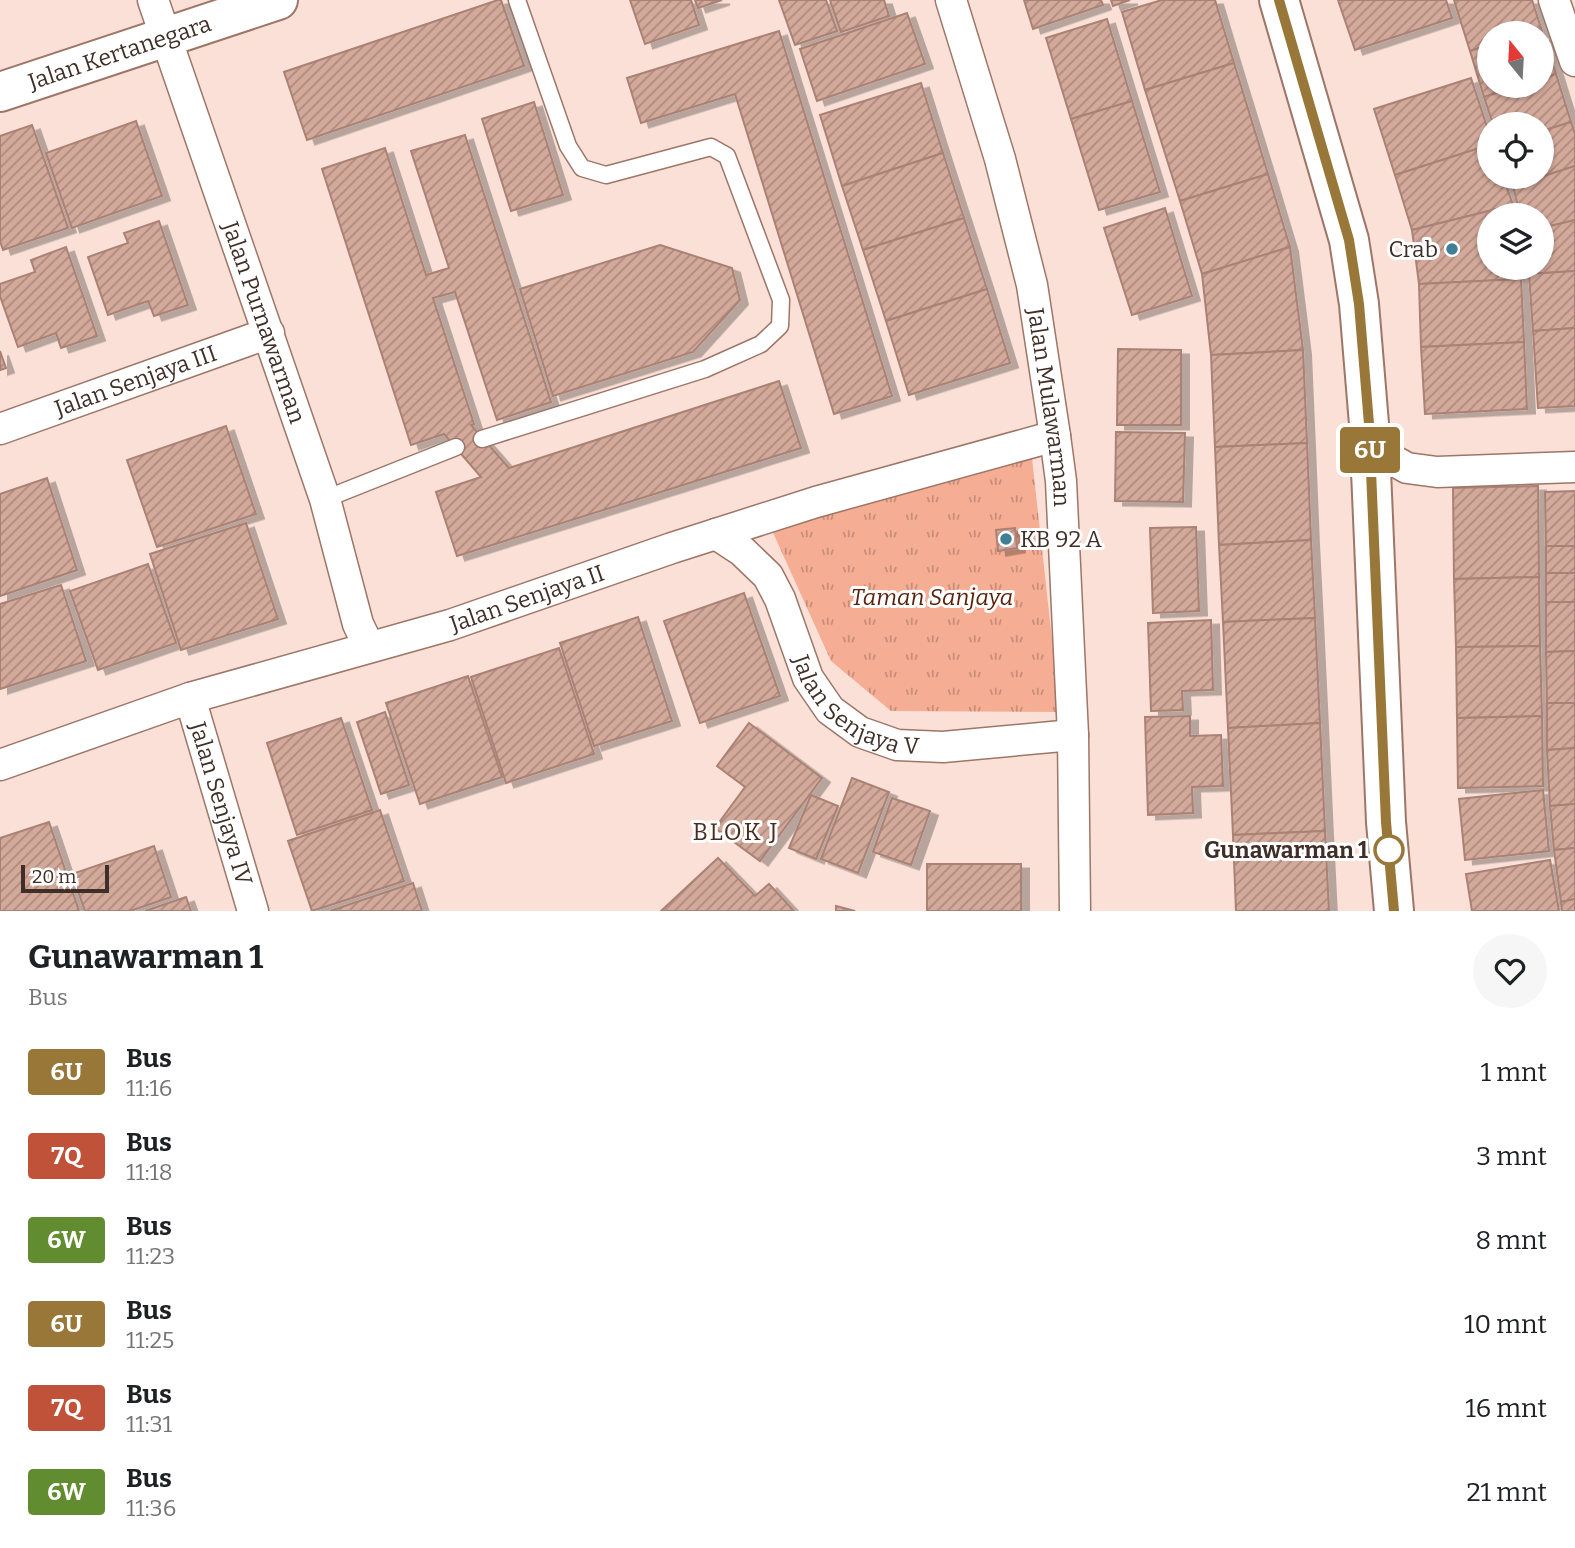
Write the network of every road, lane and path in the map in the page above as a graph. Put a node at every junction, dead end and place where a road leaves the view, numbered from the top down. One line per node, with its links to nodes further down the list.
1 (153, 0): 7 (street, Jalan Purnawarman)
2 (278, 0): 7 (main road, Jalan Kertanegara)
3 (517, 0): 14 (lane)
4 (951, 0): 13 (street, Jalan Mulawarman)
5 (1279, 0): 11 (main road)
6 (1554, 0): 8 (street)
7 (166, 37): 9 (main road, Jalan Kertanegara); 10 (street, Jalan Purnawarman)
8 (1575, 61)
9 (0, 92)
10 (269, 333): 12 (street, Jalan Senjaya III); 17 (street, Jalan Purnawarman)
11 (1369, 424): 16 (street); 25 (main road)
12 (0, 429)
13 (1055, 436): 18 (street, Jalan Senjaya II); 21 (street, Jalan Mulawarman)
14 (482, 439)
15 (456, 447): 17 (lane)
16 (1575, 467)
17 (325, 499): 19 (street, Jalan Purnawarman)
18 (716, 534): 19 (street, Jalan Senjaya II); 21 (street, Jalan Senjaya V)
19 (369, 647): 20 (street, Jalan Senjaya II)
20 (190, 698): 22 (street, Jalan Senjaya II); 23 (street, Jalan Senjaya IV)
21 (1073, 735): 24 (street, Jalan Mulawarman)
22 (0, 765)
23 (253, 911)
24 (1075, 911)
25 (1394, 911)

